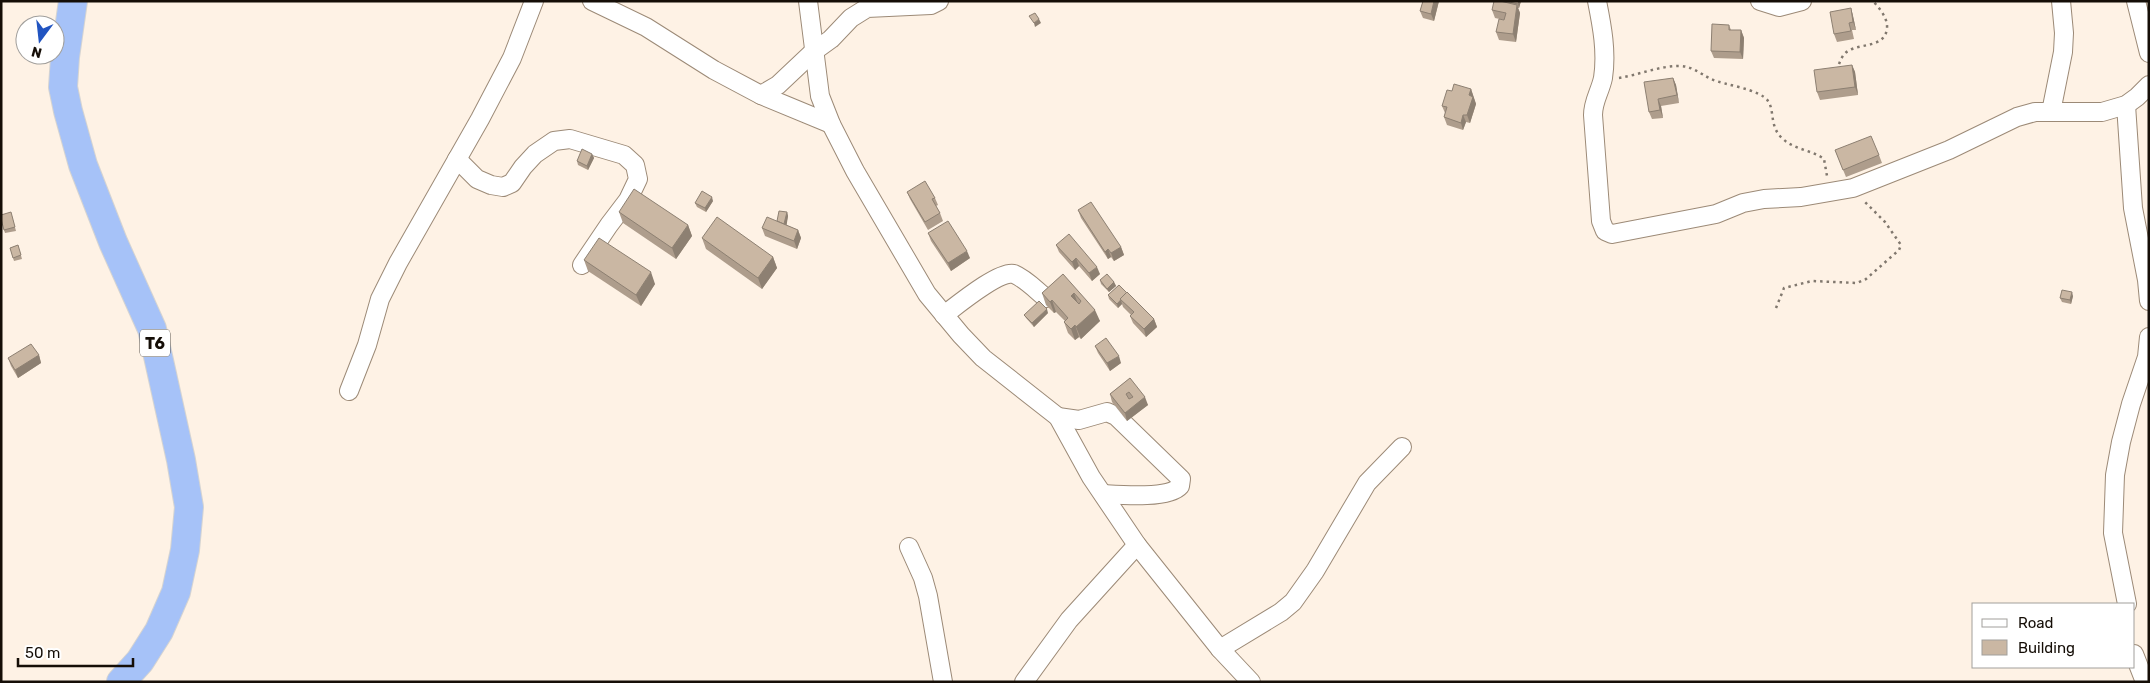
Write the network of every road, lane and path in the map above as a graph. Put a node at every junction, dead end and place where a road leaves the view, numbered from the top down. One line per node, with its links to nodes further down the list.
1 (73, 1): 41 (highway, T6)
2 (534, 1): 23 (street)
3 (592, 1): 19 (street)
4 (808, 1): 13 (street)
5 (823, 1): 13 (street)
6 (939, 1): 14 (street)
7 (1597, 1): 17 (street)
8 (1760, 1): 9 (street)
9 (1802, 1)
10 (1873, 1): 16 (path)
11 (2061, 1): 21 (street)
12 (2136, 1): 15 (street)
13 (811, 20): 14 (street)
14 (813, 52): 19 (street); 22 (street)
15 (2149, 53)
16 (1838, 64)
17 (1602, 81): 25 (path); 25 (street)
18 (2149, 86): 20 (street)
19 (762, 95): 22 (street)
20 (2126, 104): 21 (street); 28 (street)
21 (2051, 112): 24 (street)
22 (831, 124): 30 (street)
23 (457, 159): 26 (street); 32 (street)
24 (1853, 188): 25 (street); 29 (path)
25 (1831, 192)
26 (582, 265)
27 (1046, 298): 30 (street)
28 (2149, 300)
29 (1776, 308)
30 (944, 315): 33 (street)
31 (2149, 337): 38 (street)
32 (349, 391)
33 (1058, 417): 35 (street); 35 (street)
34 (1402, 448): 39 (street)
35 (1103, 494): 36 (street)
36 (1137, 544): 39 (street); 43 (street)
37 (909, 547): 42 (street)
38 (2128, 603)
39 (1220, 649): 44 (street)
40 (2135, 657): 45 (street)
41 (121, 682)
42 (943, 682)
43 (1024, 682)
44 (1251, 682)
45 (2145, 682)

